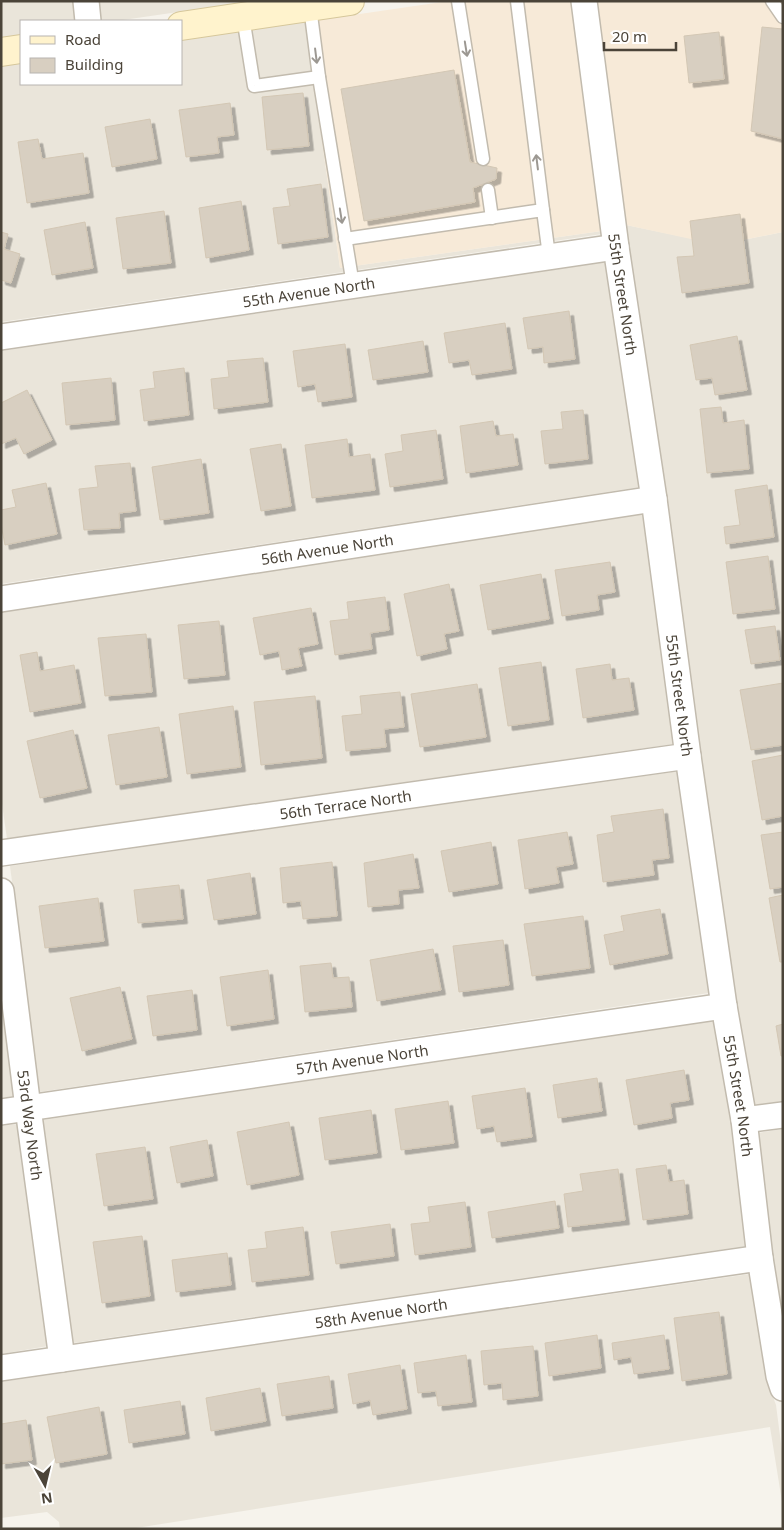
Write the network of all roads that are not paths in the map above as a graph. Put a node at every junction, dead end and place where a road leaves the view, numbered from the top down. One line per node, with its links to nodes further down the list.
1 (86, 1): 10 (street)
2 (350, 1): 7 (main road)
3 (458, 1): 15 (lane, one-way to 15)
4 (516, 1): 17 (lane, one-way to 4)
5 (584, 1): 20 (street, 55th Street North)
6 (772, 1): 9 (lane)
7 (310, 7): 8 (main road); 14 (lane, one-way to 14)
8 (243, 17): 11 (main road); 14 (lane)
9 (783, 18)
10 (88, 20)
11 (182, 26)
12 (20, 49): 13 (main road)
13 (1, 52)
14 (319, 77): 19 (lane, one-way to 19)
15 (484, 159)
16 (488, 190): 18 (lane)
17 (543, 210): 18 (lane); 21 (lane)
18 (492, 218): 19 (lane)
19 (345, 239): 22 (lane)
20 (616, 246): 21 (street, 55th Avenue North); 24 (street, 55th Street North)
21 (549, 256): 22 (street, 55th Avenue North)
22 (353, 285): 23 (street, 55th Avenue North)
23 (1, 337)
24 (654, 499): 25 (street, 56th Avenue North); 26 (street, 55th Street North)
25 (1, 599)
26 (688, 756): 27 (street, 56th Terrace North); 29 (street, 55th Street North)
27 (1, 854)
28 (1, 891): 30 (street, 53rd Way North)
29 (724, 1006): 30 (street, 57th Avenue North); 33 (street, 55th Street North)
30 (28, 1108): 31 (street, 57th Avenue North); 35 (street, 53rd Way North)
31 (1, 1112)
32 (783, 1115): 33 (street)
33 (744, 1120): 34 (street, 55th Street North)
34 (760, 1258): 35 (street, 58th Avenue North); 37 (street, 55th Street North)
35 (62, 1358): 36 (street, 58th Avenue North)
36 (1, 1368)
37 (783, 1388)

